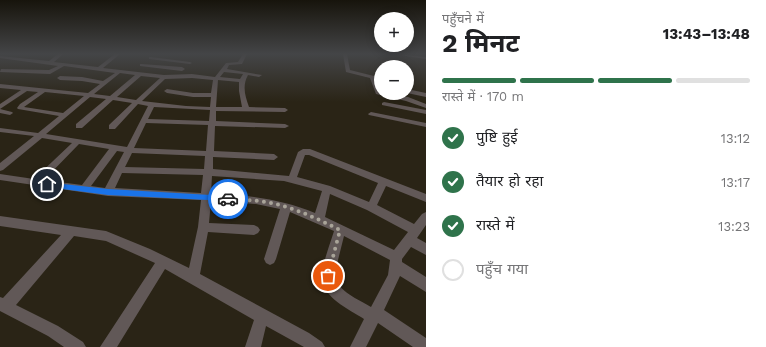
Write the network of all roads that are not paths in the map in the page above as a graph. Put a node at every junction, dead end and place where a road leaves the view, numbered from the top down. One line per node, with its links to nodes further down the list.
1 (54, 70): 7 (street)
2 (112, 70): 8 (street)
3 (157, 70): 11 (street)
4 (223, 70): 15 (street)
5 (224, 70): 9 (street)
6 (348, 70): 16 (street)
7 (0, 71)
8 (120, 71): 10 (street); 18 (street)
9 (246, 73): 12 (street); 17 (street)
10 (140, 74): 11 (street); 27 (street)
11 (152, 75): 13 (street)
12 (259, 75)
13 (164, 77): 15 (street); 29 (street)
14 (60, 78): 18 (street)
15 (216, 79): 17 (street); 26 (street)
16 (374, 79)
17 (241, 81): 35 (street)
18 (105, 85): 24 (street)
19 (2, 87): 20 (street)
20 (27, 88): 21 (street); 33 (street)
21 (44, 90): 24 (street); 41 (street)
22 (167, 91): 26 (street)
23 (414, 92): 25 (street)
24 (89, 95): 27 (street); 41 (street)
25 (426, 95)
26 (214, 96): 34 (street)
27 (112, 98): 29 (street); 45 (street)
28 (411, 100): 32 (street)
29 (137, 102): 31 (street); 47 (street)
30 (384, 104): 38 (street)
31 (152, 105): 34 (street); 42 (street)
32 (426, 106)
33 (0, 107)
34 (213, 108): 35 (street); 43 (street)
35 (246, 109): 36 (street)
36 (285, 110)
37 (0, 111): 39 (street)
38 (426, 112)
39 (10, 113)
40 (371, 114): 44 (street)
41 (64, 115): 49 (street)
42 (144, 121): 43 (street); 52 (street)
43 (211, 123): 46 (street); 53 (street)
44 (426, 125)
45 (79, 126)
46 (285, 126)
47 (112, 127)
48 (2, 132): 49 (street)
49 (40, 134): 50 (street); 55 (street)
50 (78, 141): 51 (street); 61 (street)
51 (115, 147): 52 (street); 62 (street)
52 (129, 150): 53 (street); 56 (street)
53 (208, 153): 54 (street); 57 (street)
54 (274, 157)
55 (0, 168)
56 (120, 170): 57 (street); 64 (street)
57 (208, 172): 59 (street); 65 (street)
58 (0, 177): 61 (street)
59 (292, 179): 60 (street); 63 (street)
60 (384, 181): 66 (street); 68 (street)
61 (36, 183): 62 (street)
62 (84, 189): 64 (street)
63 (327, 189): 68 (street); 70 (street)
64 (108, 192): 65 (street)
65 (206, 197): 67 (street); 72 (street)
66 (426, 198)
67 (286, 207): 70 (street); 79 (street)
68 (371, 207): 75 (street)
69 (426, 216): 75 (street)
70 (319, 219): 74 (street)
71 (2, 224): 76 (street)
72 (203, 227): 73 (street); 82 (street)
73 (254, 230)
74 (340, 230): 81 (street); 85 (street)
75 (416, 230): 77 (street)
76 (71, 232): 80 (street); 84 (street)
77 (408, 240): 78 (street); 81 (street)
78 (426, 249)
79 (270, 259)
80 (163, 261): 82 (street); 88 (street)
81 (395, 261): 83 (street); 85 (street)
82 (193, 277): 86 (street)
83 (426, 285)
84 (3, 305): 87 (street)
85 (374, 314): 91 (street); 92 (street)
86 (262, 316): 89 (street); 90 (street)
87 (78, 347)
88 (108, 347)
89 (253, 347)
90 (317, 347)
91 (358, 347)
92 (426, 347)

